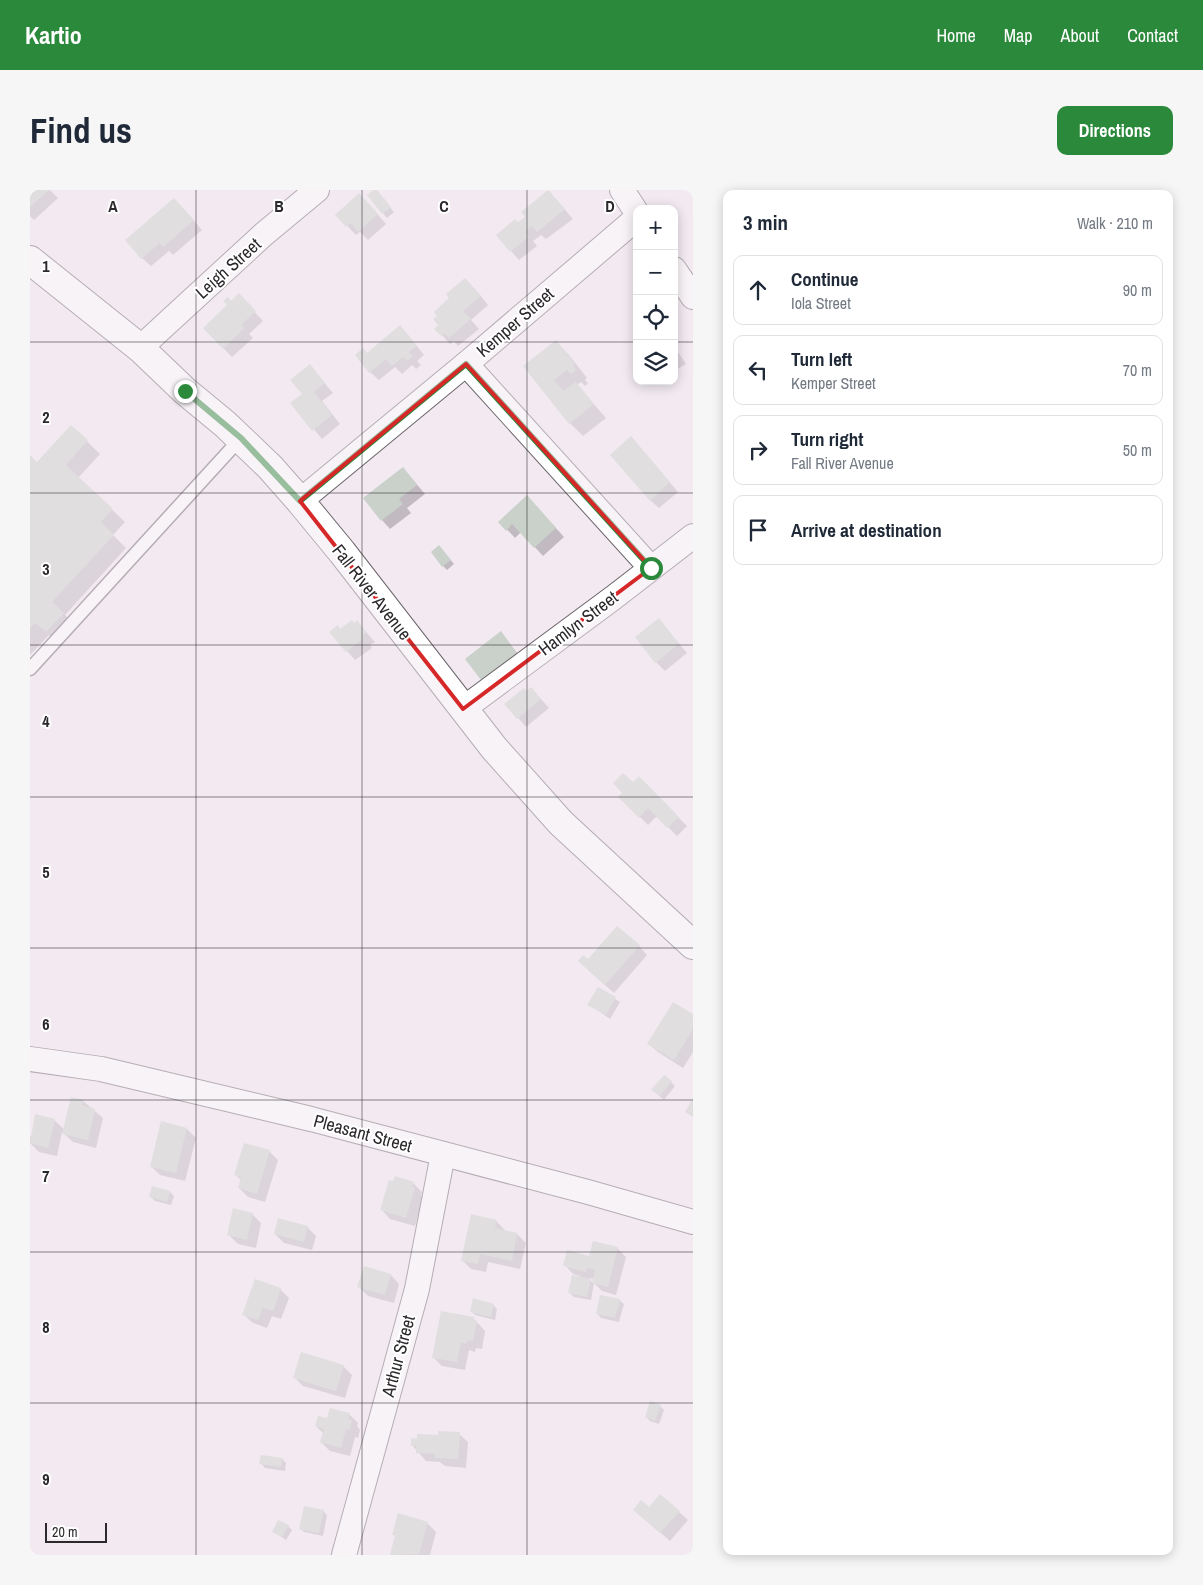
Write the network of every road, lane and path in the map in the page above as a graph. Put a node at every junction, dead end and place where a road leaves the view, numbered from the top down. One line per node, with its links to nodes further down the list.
1 (317, 190): 8 (street, Leigh Street)
2 (622, 190): 3 (street)
3 (633, 207)
4 (633, 221): 9 (street, Kemper Street)
5 (30, 260): 8 (main road, Fall River Avenue)
6 (678, 275): 7 (street)
7 (693, 297)
8 (140, 348): 10 (main road, Fall River Avenue)
9 (466, 364): 11 (street, Kemper Street); 13 (street)
10 (241, 438): 11 (main road, Fall River Avenue); 14 (lane)
11 (300, 501): 15 (main road, Fall River Avenue)
12 (693, 536): 13 (street, Hamlyn Street)
13 (651, 568): 15 (street, Hamlyn Street)
14 (30, 669)
15 (463, 709): 16 (main road, Fall River Avenue)
16 (693, 945)
17 (30, 1059): 18 (street, Pleasant Street)
18 (443, 1154): 19 (street, Pleasant Street); 20 (street, Arthur Street)
19 (693, 1222)
20 (344, 1555)

